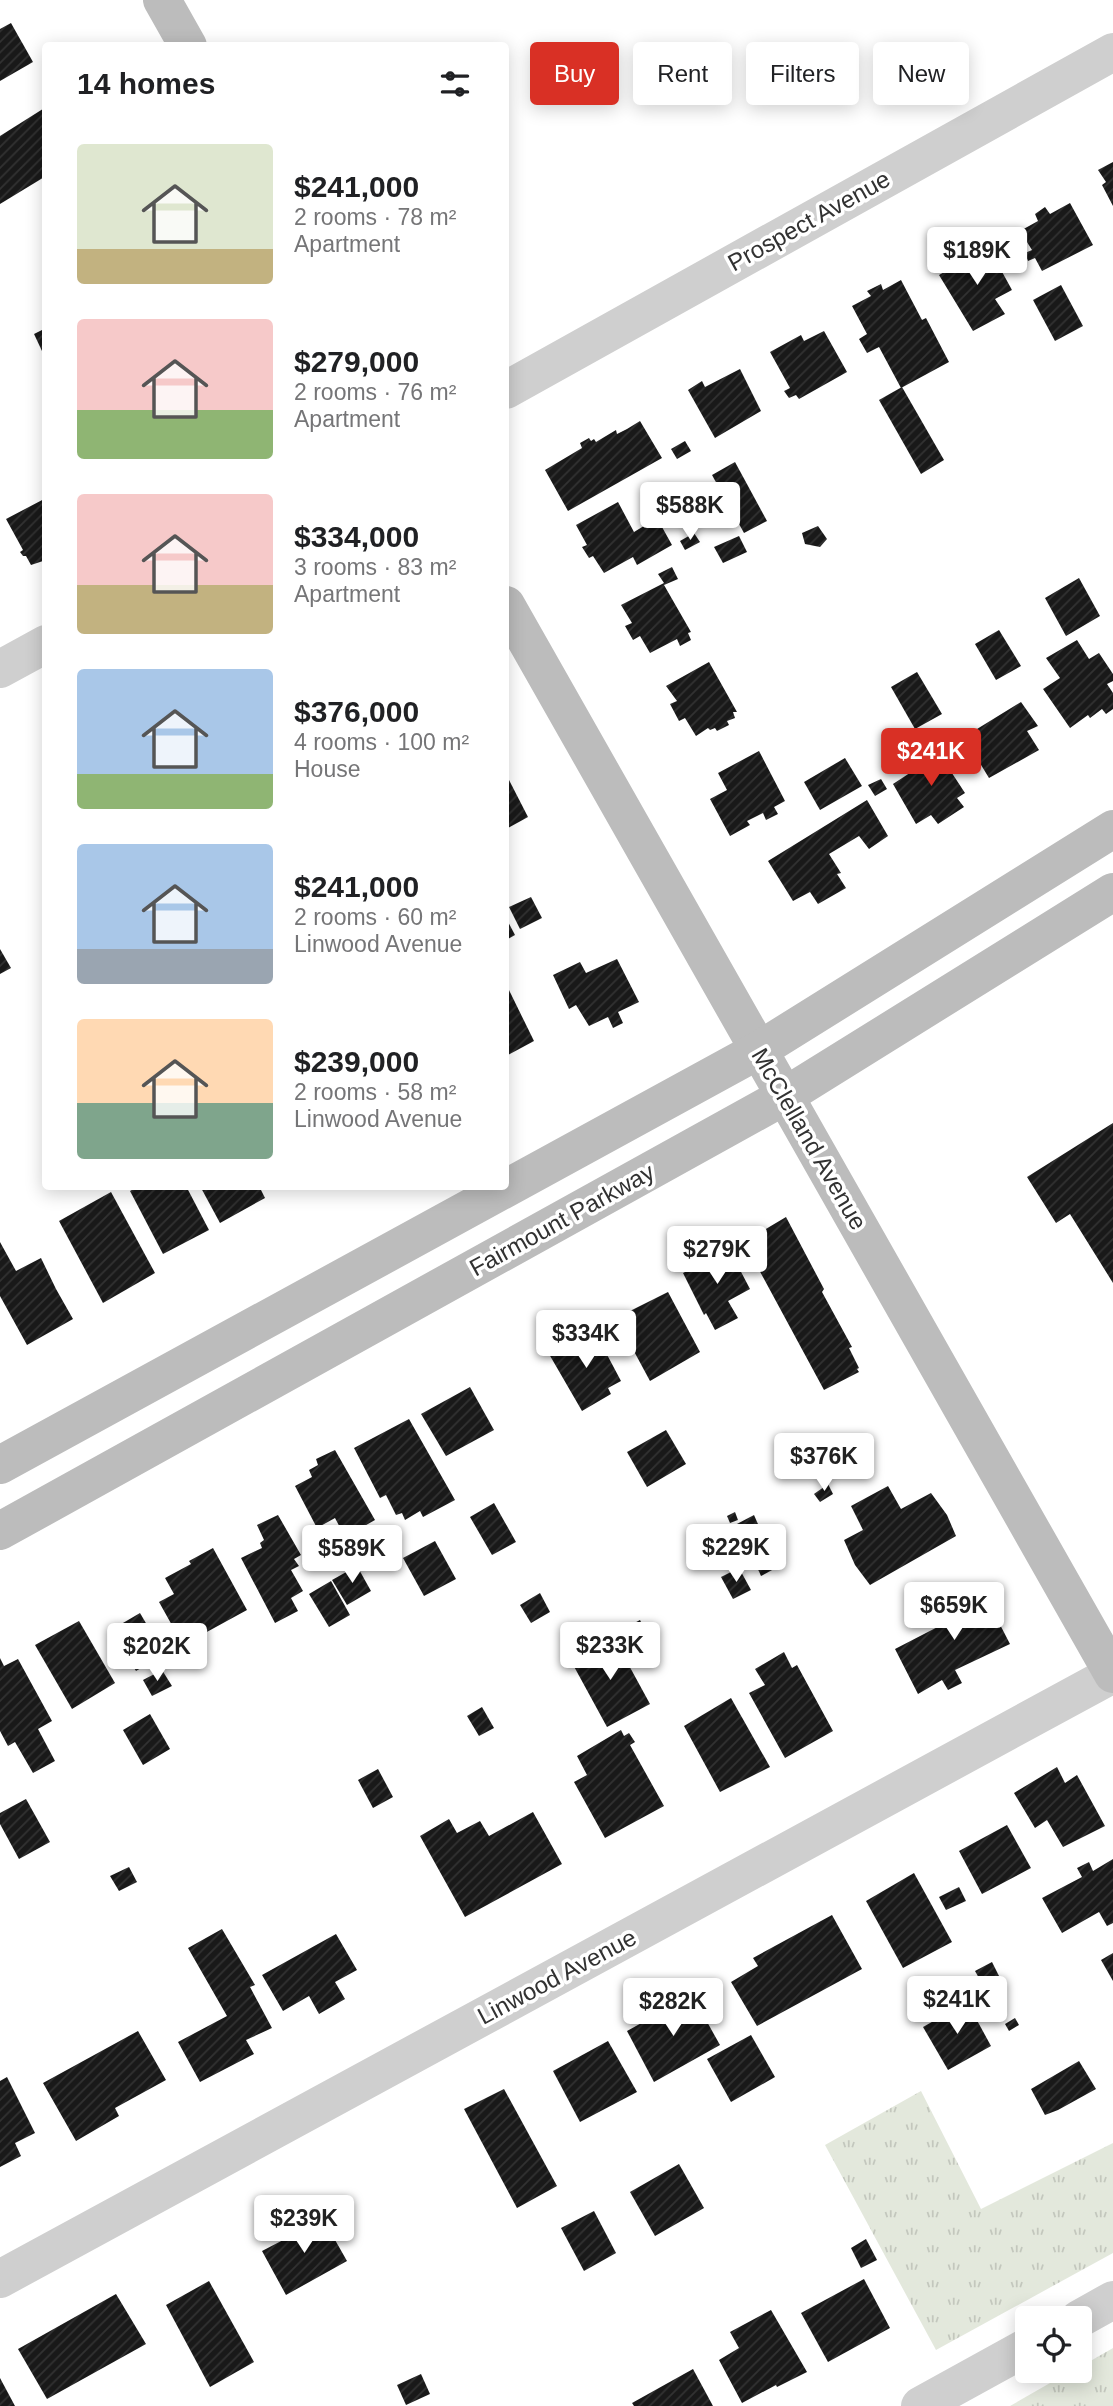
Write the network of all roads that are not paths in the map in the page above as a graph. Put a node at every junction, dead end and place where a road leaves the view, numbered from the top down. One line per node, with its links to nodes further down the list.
1 (162, 0): 2 (street)
2 (186, 42)
3 (1113, 52): 4 (street, Prospect Avenue)
4 (509, 388)
5 (509, 610): 10 (street, McClelland Avenue)
6 (42, 646): 7 (street)
7 (0, 669)
8 (1113, 829): 10 (street)
9 (1113, 892): 11 (street, Fairmount Parkway)
10 (759, 1051): 11 (street, McClelland Avenue); 12 (street)
11 (785, 1096): 15 (street, Fairmount Parkway); 16 (street, McClelland Avenue)
12 (509, 1187)
13 (504, 1190): 14 (street)
14 (0, 1465)
15 (0, 1531)
16 (1113, 1674): 17 (street, Linwood Avenue)
17 (0, 2279)
18 (1113, 2300): 19 (street)
19 (1092, 2312)
20 (1015, 2354): 21 (street)
21 (920, 2406)

